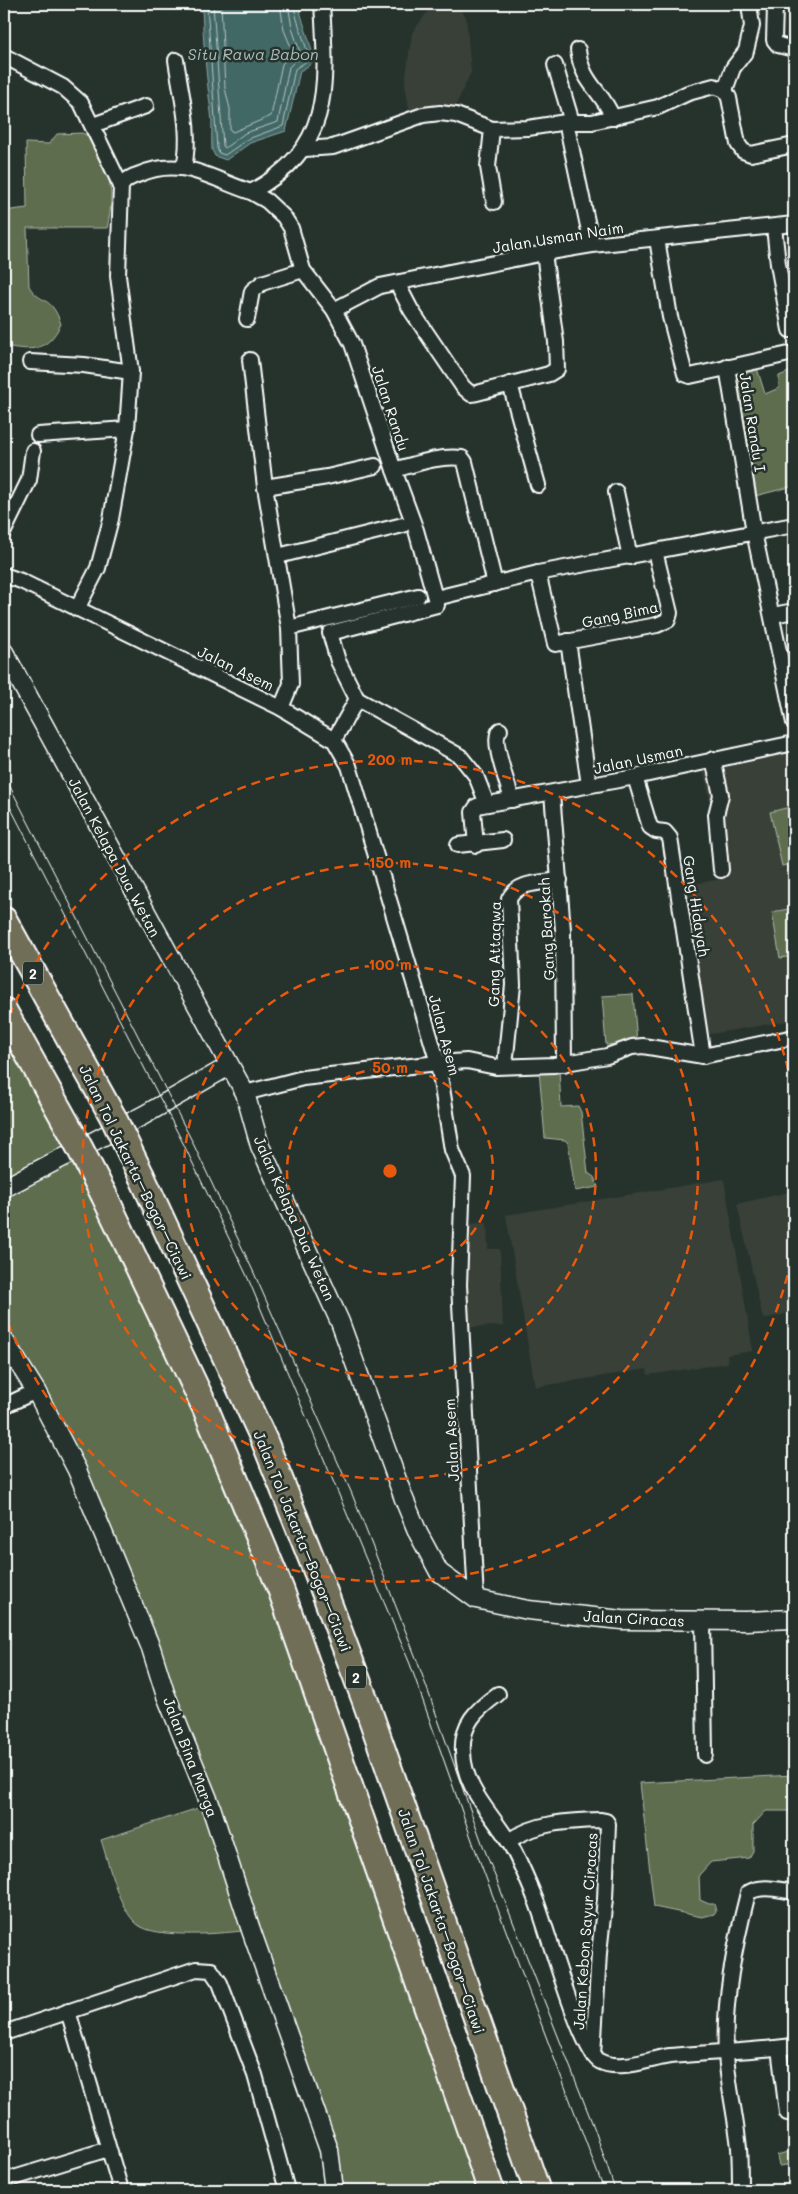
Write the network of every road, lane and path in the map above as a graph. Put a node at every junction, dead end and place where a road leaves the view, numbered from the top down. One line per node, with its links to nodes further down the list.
1 (322, 4): 16 (street)
2 (749, 4): 9 (street)
3 (775, 7): 4 (street)
4 (794, 48)
5 (578, 50): 11 (street)
6 (4, 56): 13 (street)
7 (176, 60): 17 (street)
8 (555, 65): 12 (street)
9 (725, 90): 11 (street); 15 (street)
10 (146, 106): 13 (street)
11 (613, 118): 12 (street)
12 (569, 122): 14 (street); 24 (street)
13 (93, 125): 18 (street)
14 (492, 129): 16 (street); 20 (street)
15 (794, 145)
16 (305, 149): 19 (street)
17 (184, 167): 18 (street); 19 (street, Jalan Randu)
18 (120, 186): 35 (street)
19 (251, 192): 26 (street, Jalan Randu)
20 (494, 202)
21 (794, 224): 22 (street, Jalan Usman Naim)
22 (774, 227): 23 (street, Jalan Usman Naim); 30 (street)
23 (657, 239): 24 (street, Jalan Usman Naim); 34 (street, Jalan Randu I)
24 (592, 245): 25 (street, Jalan Usman Naim)
25 (544, 253): 27 (street, Jalan Usman Naim); 36 (street)
26 (303, 270): 28 (street, Jalan Randu); 29 (street)
27 (398, 283): 28 (street, Jalan Usman Naim); 36 (street)
28 (334, 310): 41 (street, Jalan Randu)
29 (247, 319)
30 (790, 330)
31 (789, 354): 34 (street)
32 (250, 360): 43 (street)
33 (30, 362): 35 (street)
34 (727, 368): 48 (street, Jalan Randu I)
35 (131, 372): 37 (street)
36 (510, 384): 42 (street)
37 (127, 429): 38 (street); 57 (street)
38 (38, 435)
39 (33, 451): 47 (street)
40 (375, 466): 43 (street)
41 (394, 470): 54 (street, Jalan Randu); 56 (street)
42 (538, 486)
43 (265, 487): 50 (street)
44 (616, 492): 51 (street)
45 (403, 525): 50 (street)
46 (794, 525): 48 (street)
47 (4, 531)
48 (754, 532): 49 (street); 59 (street)
49 (656, 551): 51 (street); 61 (street, Gang Bima)
50 (278, 556): 60 (street)
51 (630, 557): 52 (street)
52 (538, 573): 54 (street); 61 (street)
53 (4, 575): 57 (street, Jalan Asem)
54 (495, 584): 56 (street)
55 (418, 596): 60 (street)
56 (436, 598): 64 (street)
57 (77, 610): 65 (street, Jalan Asem)
58 (794, 611): 59 (street)
59 (773, 615): 63 (street)
60 (290, 628): 65 (street)
61 (568, 641): 72 (street)
62 (4, 652): 87 (street, Jalan Kelapa Dua Wetan)
63 (792, 698): 66 (street)
64 (357, 700): 68 (street); 75 (street)
65 (281, 708): 68 (street, Jalan Asem)
66 (794, 723)
67 (500, 730): 74 (street)
68 (334, 740): 85 (street, Jalan Asem)
69 (794, 743): 70 (street, Jalan Usman)
70 (713, 759): 71 (street, Jalan Usman); 79 (street)
71 (635, 777): 72 (street, Jalan Usman); 84 (street, Gang Hidayah)
72 (589, 785): 73 (street, Jalan Usman)
73 (552, 793): 74 (street, Jalan Usman); 80 (street, Gang Barokah)
74 (512, 800): 75 (street, Jalan Usman)
75 (482, 805): 77 (street)
76 (503, 840): 77 (street)
77 (476, 844): 78 (street)
78 (458, 845)
79 (721, 870)
80 (560, 880): 86 (street, Gang Barokah); 88 (street, Gang Attaqwa)
81 (4, 920): 114 (highway, Jalan Tol Jakarta–Bogor–Ciawi / 2, bridge)
82 (4, 1011): 113 (highway, bridge)
83 (794, 1037): 84 (street)
84 (703, 1056): 86 (street)
85 (438, 1063): 88 (street); 89 (street); 94 (street, Jalan Asem)
86 (564, 1064): 88 (street)
87 (229, 1066): 89 (street, Jalan Kelapa Dua Wetan); 90 (street)
88 (505, 1066)
89 (246, 1094): 94 (street, Jalan Kelapa Dua Wetan)
90 (4, 1188)
91 (4, 1340): 92 (street, Jalan Bina Marga)
92 (36, 1391): 93 (street); 112 (street, Jalan Bina Marga)
93 (4, 1406)
94 (476, 1598): 96 (street, Jalan Ciracas)
95 (794, 1619): 96 (street, Jalan Ciracas)
96 (703, 1621): 98 (street)
97 (498, 1694): 99 (street, Jalan Kebon Sayur Ciracas)
98 (705, 1754)
99 (508, 1841): 106 (street, Jalan Kebon Sayur Ciracas); 106 (street, Jalan Kebon Sayur Ciracas)
100 (794, 1892): 105 (street)
101 (68, 2011): 102 (street); 108 (street); 111 (street)
102 (4, 2032)
103 (794, 2046): 104 (street)
104 (779, 2048): 105 (street); 107 (street)
105 (726, 2052): 106 (street); 115 (street)
106 (593, 2055)
107 (787, 2113)
108 (108, 2149): 109 (street); 110 (street)
109 (4, 2181)
110 (121, 2190)
111 (287, 2190)
112 (334, 2190)
113 (490, 2190)
114 (537, 2190)
115 (740, 2190)

